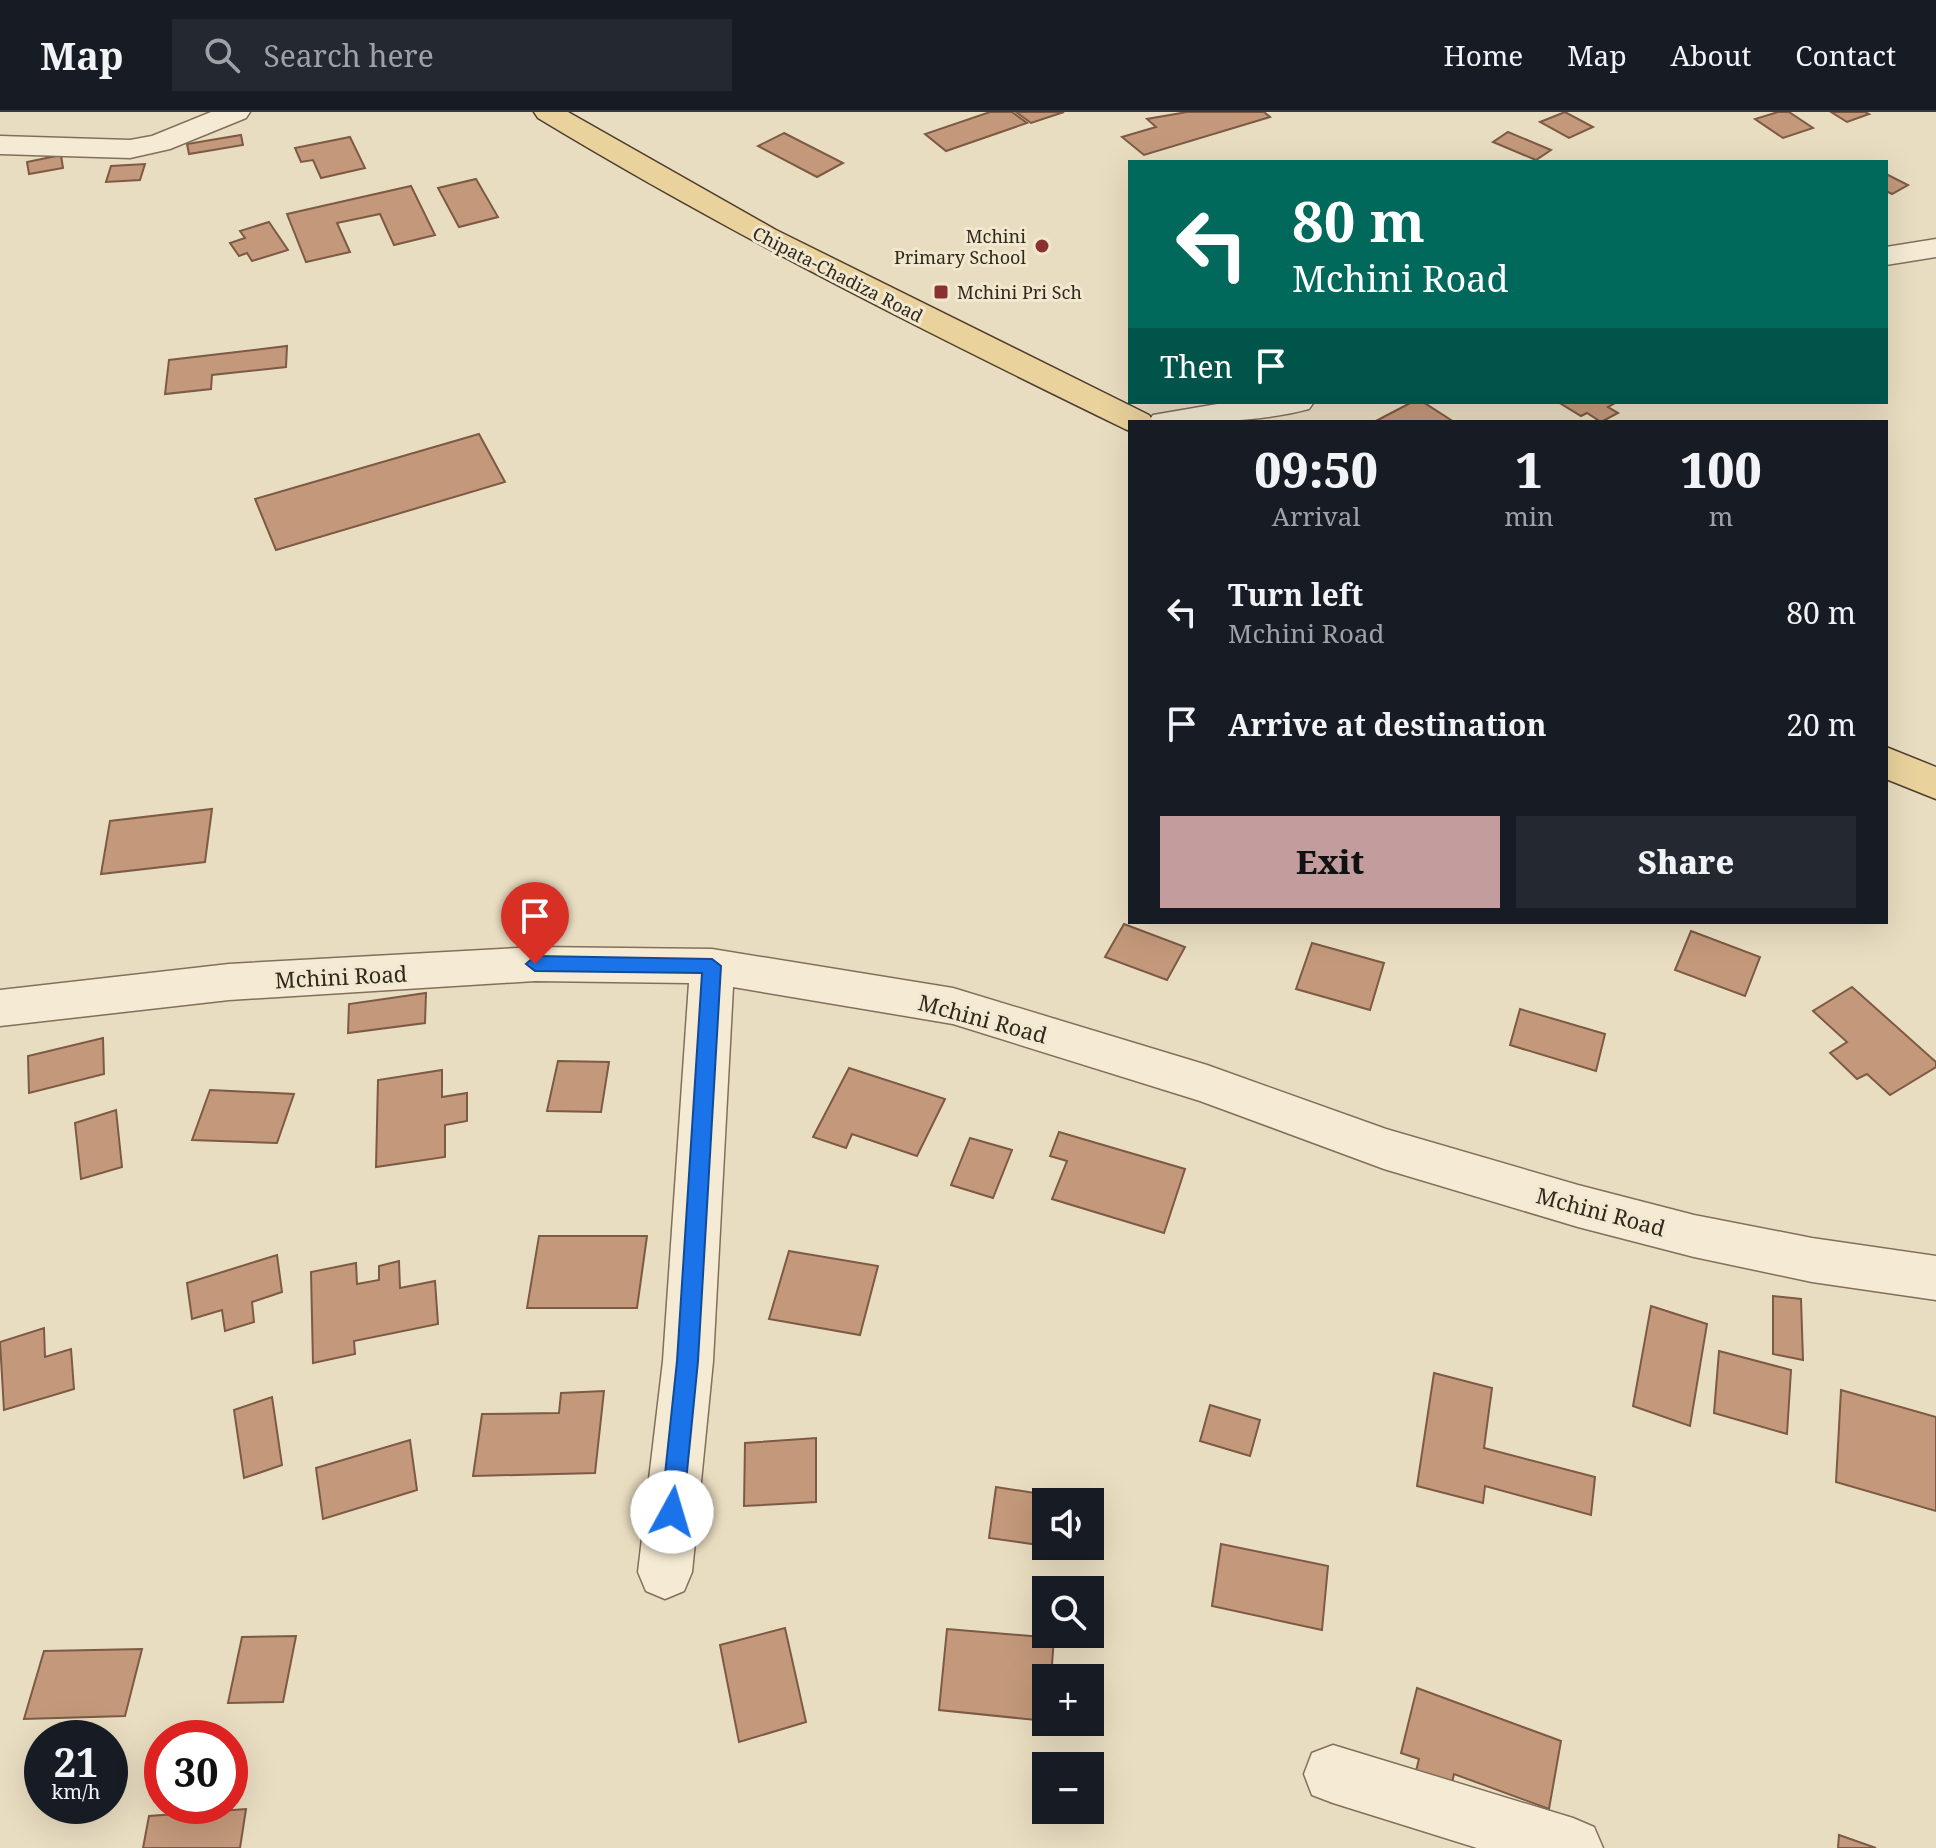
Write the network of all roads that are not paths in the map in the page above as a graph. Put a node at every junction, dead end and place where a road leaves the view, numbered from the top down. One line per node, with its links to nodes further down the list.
1 (236, 112): 3 (street)
2 (548, 112): 7 (main road, Chipata-Chadiza Road)
3 (0, 145)
4 (1936, 248): 5 (street)
5 (1888, 256)
6 (1284, 404): 8 (street)
7 (1133, 420)
8 (1178, 420)
9 (1888, 763): 10 (main road)
10 (1936, 784)
11 (712, 966): 12 (street, Mchini Road); 13 (street, Mchini Road); 14 (street)
12 (0, 1008)
13 (1936, 1278)
14 (665, 1572)
15 (1333, 1774): 16 (street)
16 (1573, 1848)

